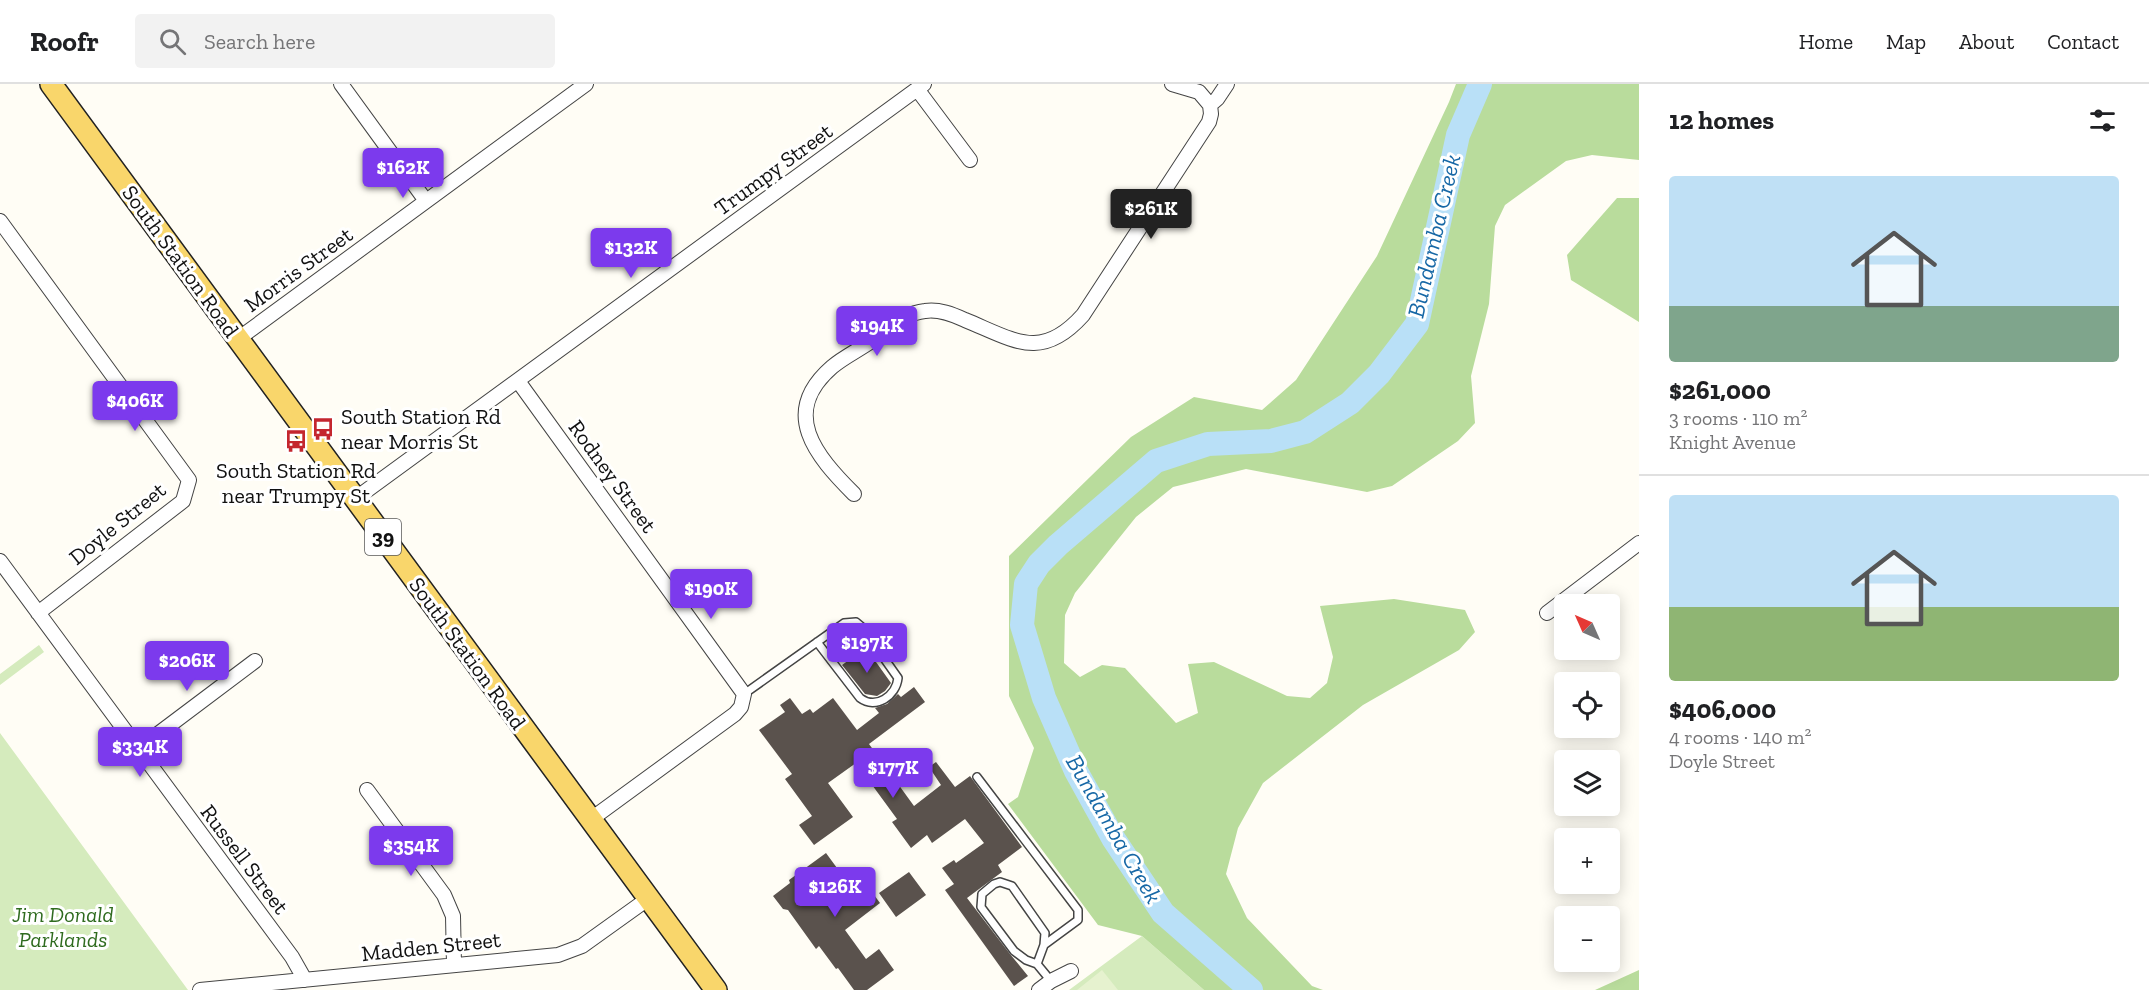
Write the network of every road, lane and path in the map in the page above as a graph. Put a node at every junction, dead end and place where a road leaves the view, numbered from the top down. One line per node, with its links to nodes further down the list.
1 (51, 84): 11 (main road, South Station Road / 39)
2 (341, 84): 9 (street)
3 (586, 84): 9 (street, Morris Street)
4 (1172, 84): 7 (street)
5 (1227, 84): 7 (street)
6 (920, 86): 8 (street); 12 (street, Trumpy Street)
7 (1210, 105): 13 (street)
8 (970, 160)
9 (426, 201): 11 (street, Morris Street)
10 (0, 221): 17 (street, Doyle Street)
11 (238, 339): 14 (main road, South Station Road / 39)
12 (518, 381): 14 (street, Trumpy Street); 21 (street, Rodney Street)
13 (854, 494)
14 (356, 499): 25 (main road, South Station Road / 39)
15 (1639, 543): 18 (street)
16 (0, 561): 17 (street, Russell Street)
17 (38, 612): 22 (street, Russell Street)
18 (1547, 614)
19 (817, 642): 19 (lane); 21 (lane)
20 (255, 661): 22 (street)
21 (744, 694): 25 (street)
22 (138, 749): 31 (street, Russell Street)
23 (977, 777): 27 (lane)
24 (367, 790): 29 (street)
25 (590, 820): 26 (main road, South Station Road / 39)
26 (649, 898): 29 (street, Madden Street); 34 (main road, South Station Road / 39)
27 (1044, 945): 28 (lane); 28 (lane)
28 (1037, 964): 32 (lane)
29 (454, 965): 31 (street, Madden Street)
30 (1071, 971): 32 (street)
31 (304, 980): 33 (street, Madden Street)
32 (1051, 981): 35 (street)
33 (200, 990)
34 (716, 990)
35 (1039, 990)

